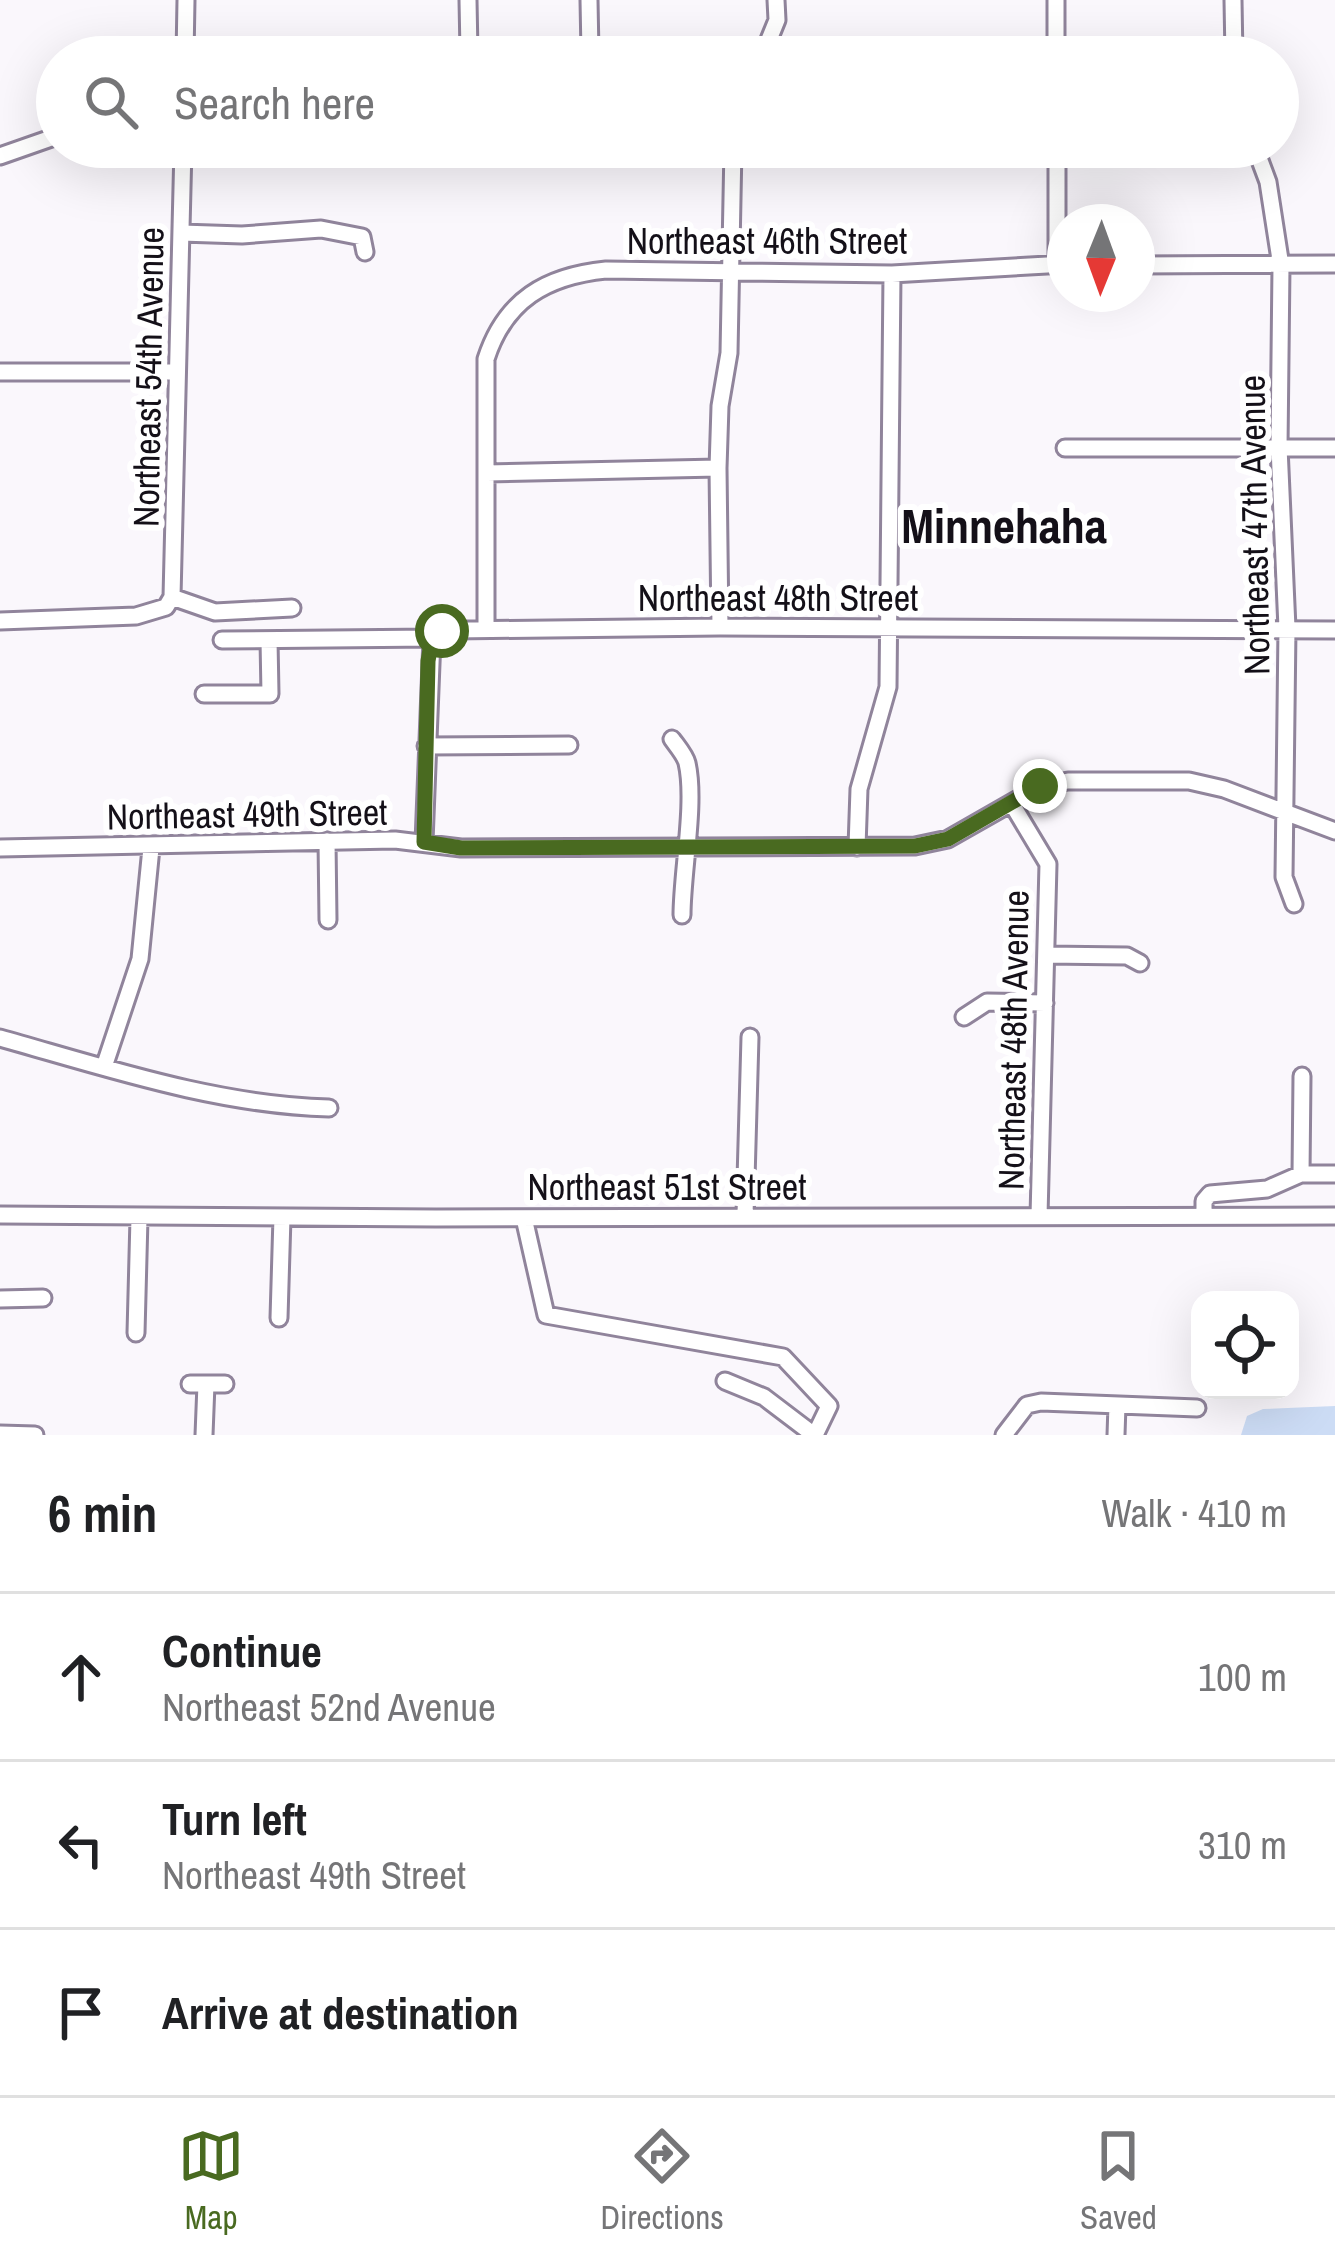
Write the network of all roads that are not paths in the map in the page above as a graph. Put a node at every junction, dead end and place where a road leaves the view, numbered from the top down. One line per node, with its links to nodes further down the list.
1 (186, 0): 7 (street)
2 (468, 0): 8 (street)
3 (590, 0): 9 (street)
4 (776, 0): 10 (street)
5 (1056, 0): 11 (street)
6 (1233, 0): 12 (street)
7 (185, 36)
8 (469, 36)
9 (590, 36)
10 (771, 36)
11 (1056, 36)
12 (1234, 36)
13 (36, 143): 14 (street)
14 (0, 156)
15 (183, 168): 20 (street, Northeast 54th Avenue)
16 (734, 168): 26 (street)
17 (1058, 168): 19 (street)
18 (1263, 168): 25 (street, Northeast 47th Avenue)
19 (1059, 204)
20 (181, 233): 21 (street); 28 (street, Northeast 54th Avenue)
21 (365, 252)
22 (1335, 264): 25 (street)
23 (1047, 265): 27 (street, Northeast 46th Street)
24 (1155, 265): 25 (street)
25 (1281, 266): 30 (street, Northeast 47th Avenue)
26 (732, 273): 27 (street, Northeast 46th Street); 33 (street); 34 (street, Northeast 46th Street)
27 (892, 274): 39 (street)
28 (177, 372): 29 (street); 35 (street, Northeast 54th Avenue)
29 (0, 373)
30 (1279, 447): 31 (street); 32 (street); 40 (street, Northeast 47th Avenue)
31 (1065, 448)
32 (1335, 448)
33 (718, 468): 34 (street); 38 (street)
34 (487, 473): 41 (street)
35 (169, 602): 36 (street); 37 (street)
36 (292, 608)
37 (0, 621)
38 (719, 627): 39 (street, Northeast 48th Street); 41 (street, Northeast 48th Street)
39 (890, 628): 40 (street, Northeast 48th Street); 58 (street)
40 (1287, 628): 42 (street, Northeast 48th Street); 51 (street, Northeast 47th Avenue)
41 (486, 629): 43 (street, Northeast 48th Street)
42 (1335, 630)
43 (432, 638): 45 (street, Northeast 48th Street); 49 (street)
44 (222, 640): 45 (street, Northeast 48th Street)
45 (269, 640): 46 (street)
46 (204, 694)
47 (672, 739): 55 (street)
48 (569, 745): 49 (street)
49 (426, 746): 54 (street)
50 (1012, 804): 51 (street, Northeast 49th Street); 58 (street, Northeast 49th Street); 62 (street, Northeast 48th Avenue)
51 (1284, 812): 52 (street, Northeast 49th Street); 59 (street, Northeast 47th Avenue)
52 (1335, 830)
53 (327, 842): 54 (street, Northeast 49th Street); 57 (street, Northeast 49th Street); 61 (street)
54 (424, 842): 55 (street, Northeast 49th Street)
55 (688, 846): 58 (street, Northeast 49th Street); 60 (street)
56 (0, 848): 57 (street, Northeast 49th Street)
57 (152, 848): 68 (street)
58 (857, 848)
59 (1294, 904)
60 (682, 915)
61 (328, 920)
62 (1046, 955): 63 (street); 64 (street, Northeast 48th Avenue)
63 (1140, 963)
64 (1045, 1003): 65 (street); 75 (street, Northeast 48th Avenue)
65 (964, 1018)
66 (750, 1037): 74 (street)
67 (0, 1038): 68 (street)
68 (104, 1067): 70 (street)
69 (1302, 1076): 71 (street)
70 (329, 1108)
71 (1301, 1174): 72 (street); 76 (street)
72 (1335, 1174)
73 (0, 1214): 79 (street, Northeast 51st Street)
74 (746, 1216): 75 (street, Northeast 51st Street); 80 (street, Northeast 51st Street)
75 (1039, 1216): 76 (street, Northeast 51st Street)
76 (1204, 1216): 77 (street, Northeast 51st Street)
77 (1335, 1216)
78 (282, 1217): 79 (street, Northeast 51st Street); 80 (street, Northeast 51st Street); 83 (street)
79 (139, 1218): 84 (street)
80 (524, 1218): 92 (street)
81 (43, 1298): 82 (street)
82 (0, 1299)
83 (279, 1318)
84 (136, 1333)
85 (725, 1381): 92 (street)
86 (225, 1384): 91 (street)
87 (1117, 1405): 88 (street); 93 (street); 94 (street)
88 (1197, 1408)
89 (0, 1434): 90 (street)
90 (35, 1435)
91 (204, 1435)
92 (814, 1435)
93 (1004, 1435)
94 (1116, 1435)

